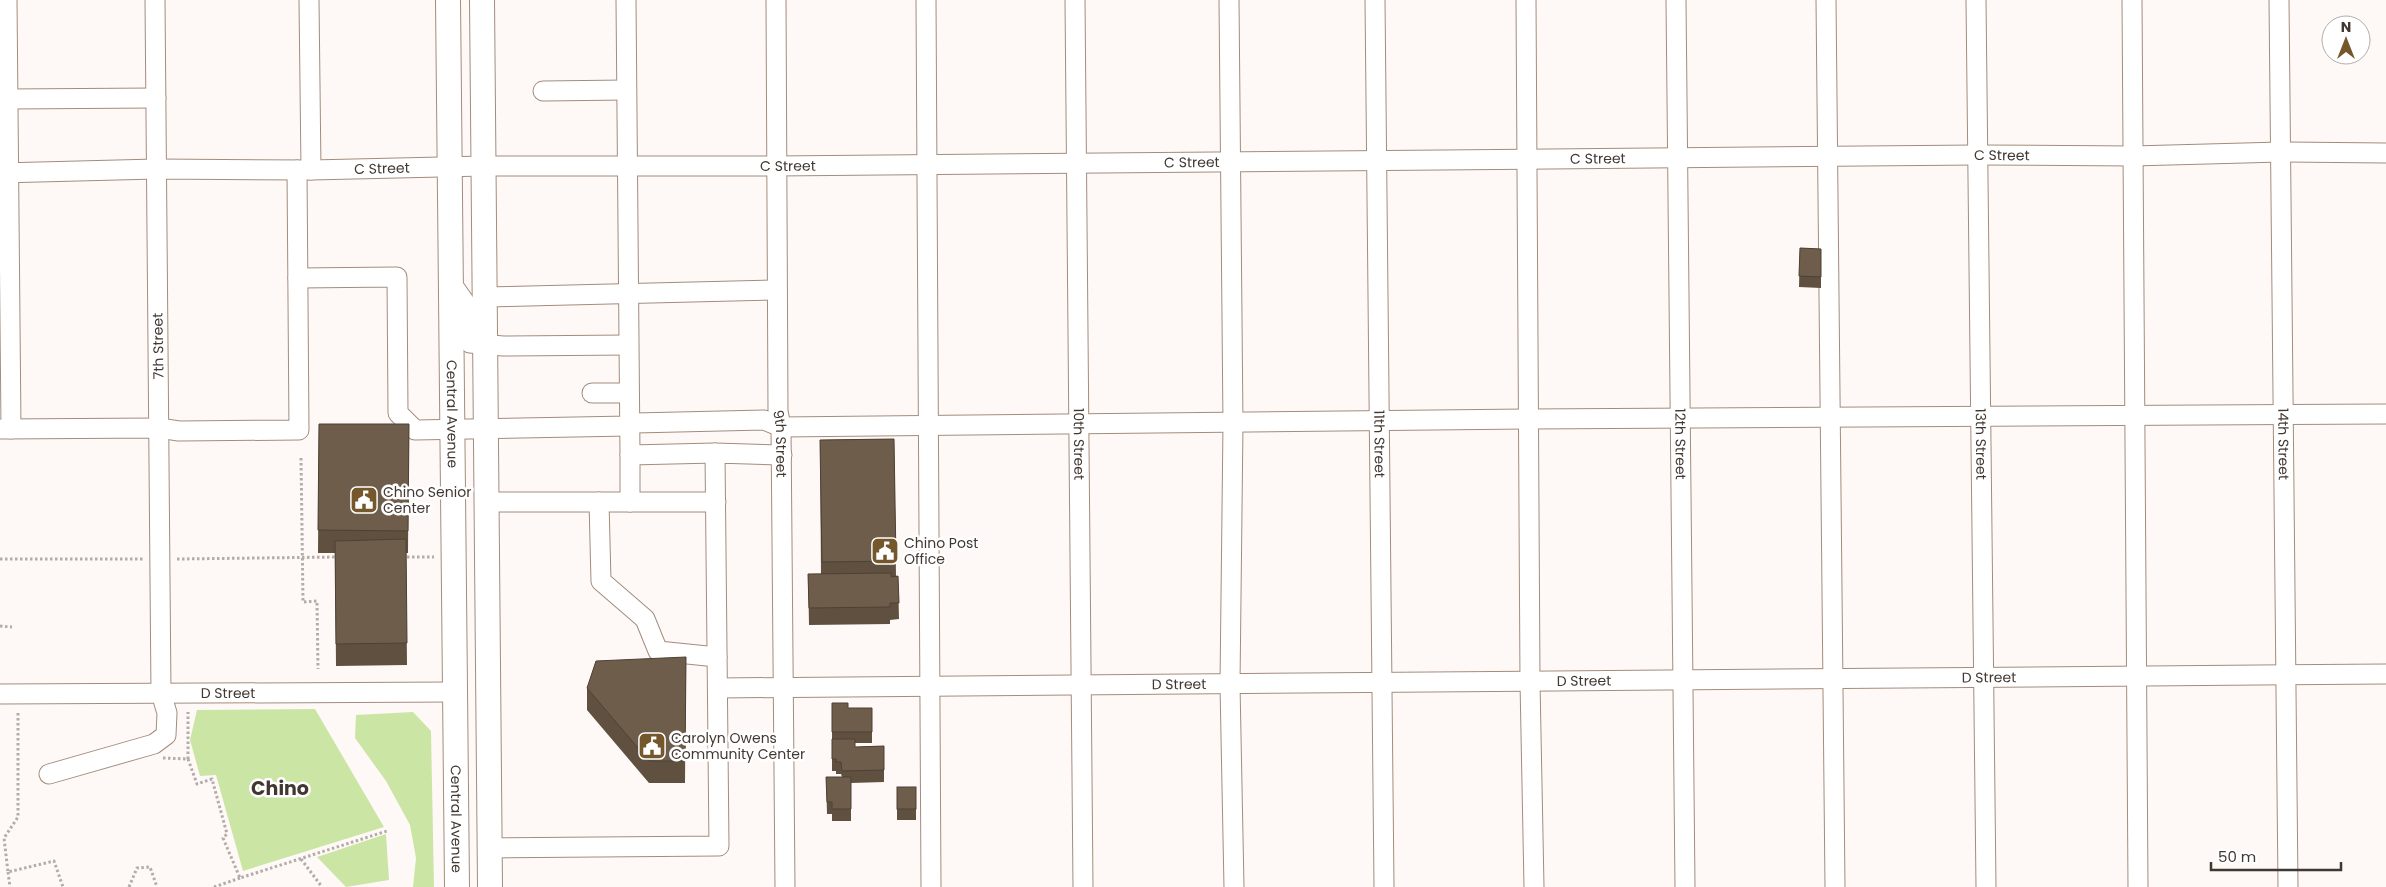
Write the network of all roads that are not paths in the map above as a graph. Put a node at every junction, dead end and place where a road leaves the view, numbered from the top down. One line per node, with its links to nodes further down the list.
1 (7, 0): 21 (street)
2 (155, 0): 20 (street, 7th Street)
3 (309, 0): 38 (street)
4 (448, 0): 36 (main road, Central Avenue)
5 (482, 0): 33 (main road)
6 (626, 0): 18 (street)
7 (776, 0): 35 (street, 9th Street)
8 (926, 0): 32 (street)
9 (1075, 0): 31 (street, 10th Street)
10 (1229, 0): 30 (street)
11 (1375, 0): 29 (street, 11th Street)
12 (1526, 0): 28 (street)
13 (1676, 0): 27 (street, 12th Street)
14 (1826, 0): 26 (street)
15 (1976, 0): 24 (street, 13th Street)
16 (2132, 0): 25 (street)
17 (2279, 0): 22 (street, 14th Street)
18 (626, 90): 19 (street); 34 (street)
19 (543, 91)
20 (156, 98): 21 (street); 37 (street, 7th Street)
21 (8, 99): 39 (street)
22 (2280, 152): 23 (street, C Street); 25 (street, C Street); 49 (street, 14th Street)
23 (2386, 153)
24 (1977, 155): 25 (street, C Street); 26 (street, C Street); 51 (street, 13th Street)
25 (2133, 156): 52 (street)
26 (1827, 157): 27 (street, C Street); 53 (street)
27 (1677, 158): 28 (street, C Street); 55 (street, 12th Street)
28 (1527, 159): 29 (street, C Street); 54 (street)
29 (1376, 160): 30 (street, C Street); 56 (street, 11th Street)
30 (1231, 161): 31 (street, C Street); 58 (street)
31 (1077, 162): 32 (street, C Street); 57 (street, 10th Street)
32 (926, 164): 35 (street, C Street); 60 (street)
33 (484, 166): 34 (street, C Street); 36 (street, C Street); 44 (main road)
34 (626, 166): 35 (street, C Street); 43 (street)
35 (776, 166): 42 (street, 9th Street)
36 (452, 167): 38 (street, C Street); 41 (main road, Central Avenue)
37 (156, 169): 38 (street, C Street); 39 (street, C Street); 62 (street, 7th Street)
38 (304, 170): 40 (street)
39 (4, 173): 64 (street)
40 (298, 278): 62 (street); 65 (street)
41 (452, 284): 45 (street); 65 (main road, Central Avenue)
42 (777, 290): 43 (street); 61 (street, 9th Street)
43 (628, 294): 44 (street); 46 (street)
44 (484, 297): 45 (main road)
45 (484, 345): 46 (street); 63 (main road)
46 (628, 345): 48 (street)
47 (592, 393): 48 (street)
48 (629, 393): 59 (street)
49 (2283, 413): 50 (street); 52 (street); 74 (street, 14th Street)
50 (2386, 414)
51 (1980, 416): 52 (street); 53 (street); 78 (street, 13th Street)
52 (2135, 416): 76 (street)
53 (1830, 417): 55 (street); 77 (street)
54 (1529, 419): 55 (street); 56 (street); 80 (street)
55 (1680, 419): 79 (street, 12th Street)
56 (1379, 420): 58 (street); 81 (street, 11th Street)
57 (1080, 424): 58 (street); 60 (street); 82 (street, 10th Street)
58 (1233, 424): 83 (street)
59 (629, 426): 61 (street); 63 (street); 67 (street)
60 (930, 426): 61 (street); 85 (street)
61 (782, 427): 68 (street, 9th Street)
62 (159, 428): 64 (street); 88 (street, 7th Street)
63 (485, 428): 65 (street); 69 (main road)
64 (5, 429)
65 (451, 430): 87 (main road, Central Avenue)
66 (716, 453): 67 (street); 68 (street); 72 (street)
67 (630, 455): 71 (street)
68 (782, 455): 84 (street, 9th Street)
69 (486, 502): 70 (street); 91 (main road)
70 (599, 502): 71 (street); 73 (street)
71 (630, 502): 72 (street)
72 (716, 502): 73 (street)
73 (717, 657): 86 (street)
74 (2286, 674): 75 (street, D Street); 76 (street, D Street); 105 (street, 14th Street)
75 (2386, 674)
76 (2138, 676): 78 (street, D Street); 104 (street)
77 (1833, 678): 78 (street, D Street); 79 (street, D Street); 102 (street)
78 (1984, 678): 103 (street, 13th Street)
79 (1683, 680): 80 (street, D Street); 101 (street, 12th Street)
80 (1530, 682): 81 (street, D Street); 100 (street)
81 (1381, 683): 83 (street, D Street); 99 (street, 11th Street)
82 (1081, 684): 83 (street, D Street); 85 (street, D Street); 97 (street, 10th Street)
83 (1230, 684): 98 (street)
84 (783, 687): 85 (street, D Street); 86 (street, D Street); 95 (street, 9th Street)
85 (931, 687): 96 (street)
86 (718, 688): 92 (street)
87 (454, 692): 88 (street, D Street); 91 (main road); 93 (main road, Central Avenue)
88 (162, 693): 89 (street, D Street); 90 (street, 7th Street)
89 (0, 694)
90 (49, 774)
91 (489, 815): 92 (main road)
92 (490, 848): 94 (main road)
93 (457, 887)
94 (490, 887)
95 (785, 887)
96 (931, 887)
97 (1083, 887)
98 (1234, 887)
99 (1384, 887)
100 (1534, 887)
101 (1685, 887)
102 (1835, 887)
103 (1986, 887)
104 (2138, 887)
105 (2288, 887)

